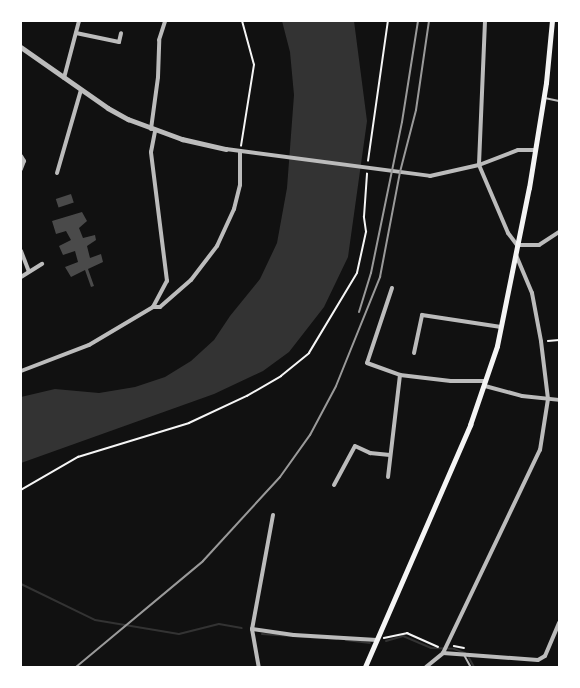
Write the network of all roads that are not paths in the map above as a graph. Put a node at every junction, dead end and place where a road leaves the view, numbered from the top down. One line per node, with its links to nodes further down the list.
1 (79, 21): 5 (street)
2 (165, 21): 12 (street)
3 (485, 21): 17 (street)
4 (552, 21): 10 (main road)
5 (76, 33): 6 (street); 8 (street)
6 (121, 33)
7 (21, 47): 8 (street)
8 (64, 78): 9 (street)
9 (81, 90): 12 (street); 19 (street)
10 (544, 98): 11 (lane); 14 (main road)
11 (559, 101)
12 (153, 130): 13 (street); 28 (street)
13 (226, 149): 15 (street)
14 (534, 150): 17 (street); 21 (main road)
15 (240, 151): 17 (street); 28 (street)
16 (21, 156): 18 (street)
17 (479, 165): 21 (street)
18 (21, 169)
19 (57, 173)
20 (559, 232): 21 (street)
21 (517, 245): 23 (main road)
22 (21, 251): 25 (street)
23 (515, 254): 29 (main road); 34 (street)
24 (42, 264): 25 (street)
25 (28, 272): 26 (street)
26 (21, 277)
27 (392, 288): 32 (street)
28 (153, 307): 31 (street)
29 (501, 327): 30 (street); 33 (main road)
30 (414, 353)
31 (21, 371)
32 (400, 375): 33 (street); 36 (street)
33 (485, 384): 34 (street); 42 (main road)
34 (548, 399): 35 (street); 43 (street)
35 (559, 400)
36 (390, 455): 37 (street); 38 (street)
37 (388, 477)
38 (334, 484)
39 (273, 515): 41 (street)
40 (559, 623): 44 (street)
41 (252, 629): 42 (street); 45 (street)
42 (377, 640): 46 (main road)
43 (443, 649): 44 (street); 47 (street)
44 (465, 655): 48 (lane)
45 (259, 667)
46 (365, 667)
47 (426, 667)
48 (471, 667)

